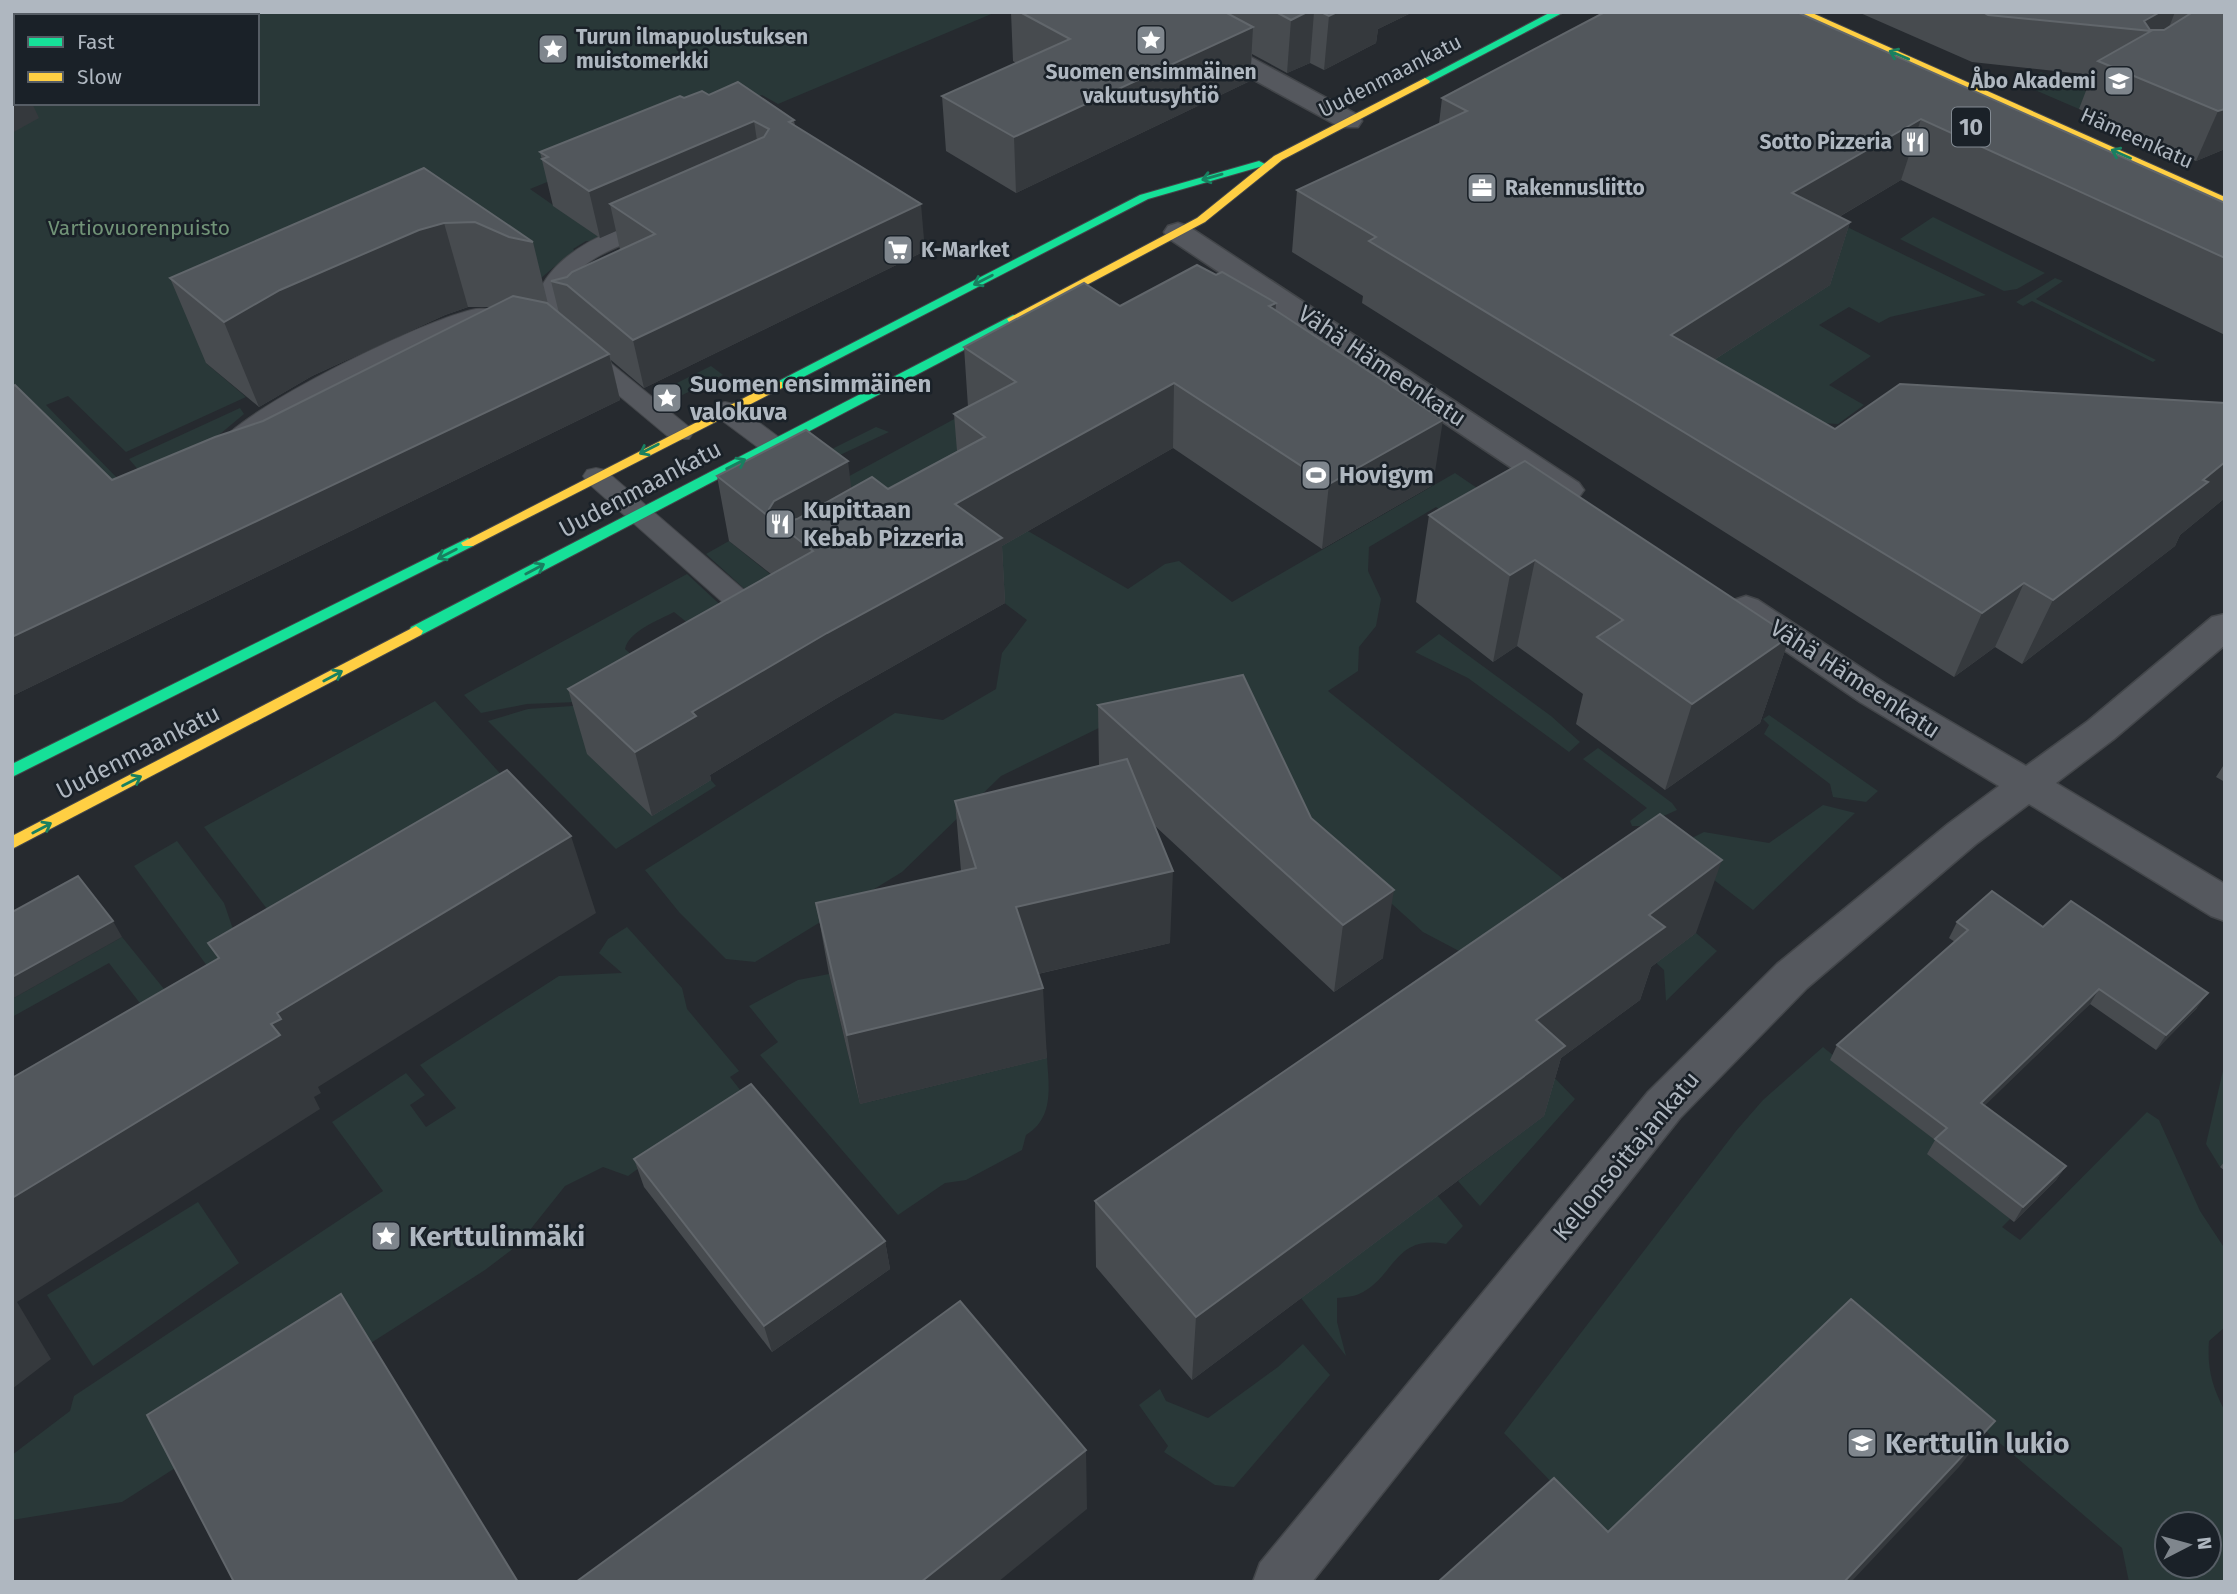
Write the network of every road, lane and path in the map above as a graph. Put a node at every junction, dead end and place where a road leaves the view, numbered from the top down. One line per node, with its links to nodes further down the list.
1 (1148, 12): 4 (street)
2 (1559, 12): 4 (main road, Uudenmaankatu)
3 (1801, 12): 6 (main road, Hämeenkatu / 10, one-way to 3)
4 (1349, 121): 5 (main road, Uudenmaankatu)
5 (1278, 158): 8 (main road, Uudenmaankatu); 11 (main road, Uudenmaankatu, one-way to 11)
6 (2225, 201)
7 (673, 216): 9 (lane)
8 (1178, 232): 13 (main road, Uudenmaankatu); 17 (street, Vähä Hämeenkatu)
9 (545, 329): 10 (lane); 12 (lane); 14 (lane)
10 (498, 342)
11 (725, 410): 12 (main road, Uudenmaankatu); 13 (lane)
12 (680, 433): 15 (main road, Uudenmaankatu, one-way to 15)
13 (772, 445): 16 (lane); 18 (main road, Uudenmaankatu, one-way to 13)
14 (242, 470)
15 (596, 476): 18 (lane); 22 (main road, Uudenmaankatu, one-way to 22)
16 (818, 480)
17 (1598, 510)
18 (640, 514): 21 (lane); 24 (main road, Uudenmaankatu, one-way to 18)
19 (1724, 594): 23 (street, Vähä Hämeenkatu)
20 (2225, 626): 23 (street, Kellonsoittajankatu)
21 (749, 644)
22 (12, 771)
23 (2027, 785): 25 (street, Vähä Hämeenkatu); 26 (street, Kellonsoittajankatu)
24 (12, 843)
25 (2225, 905)
26 (1279, 1582)

